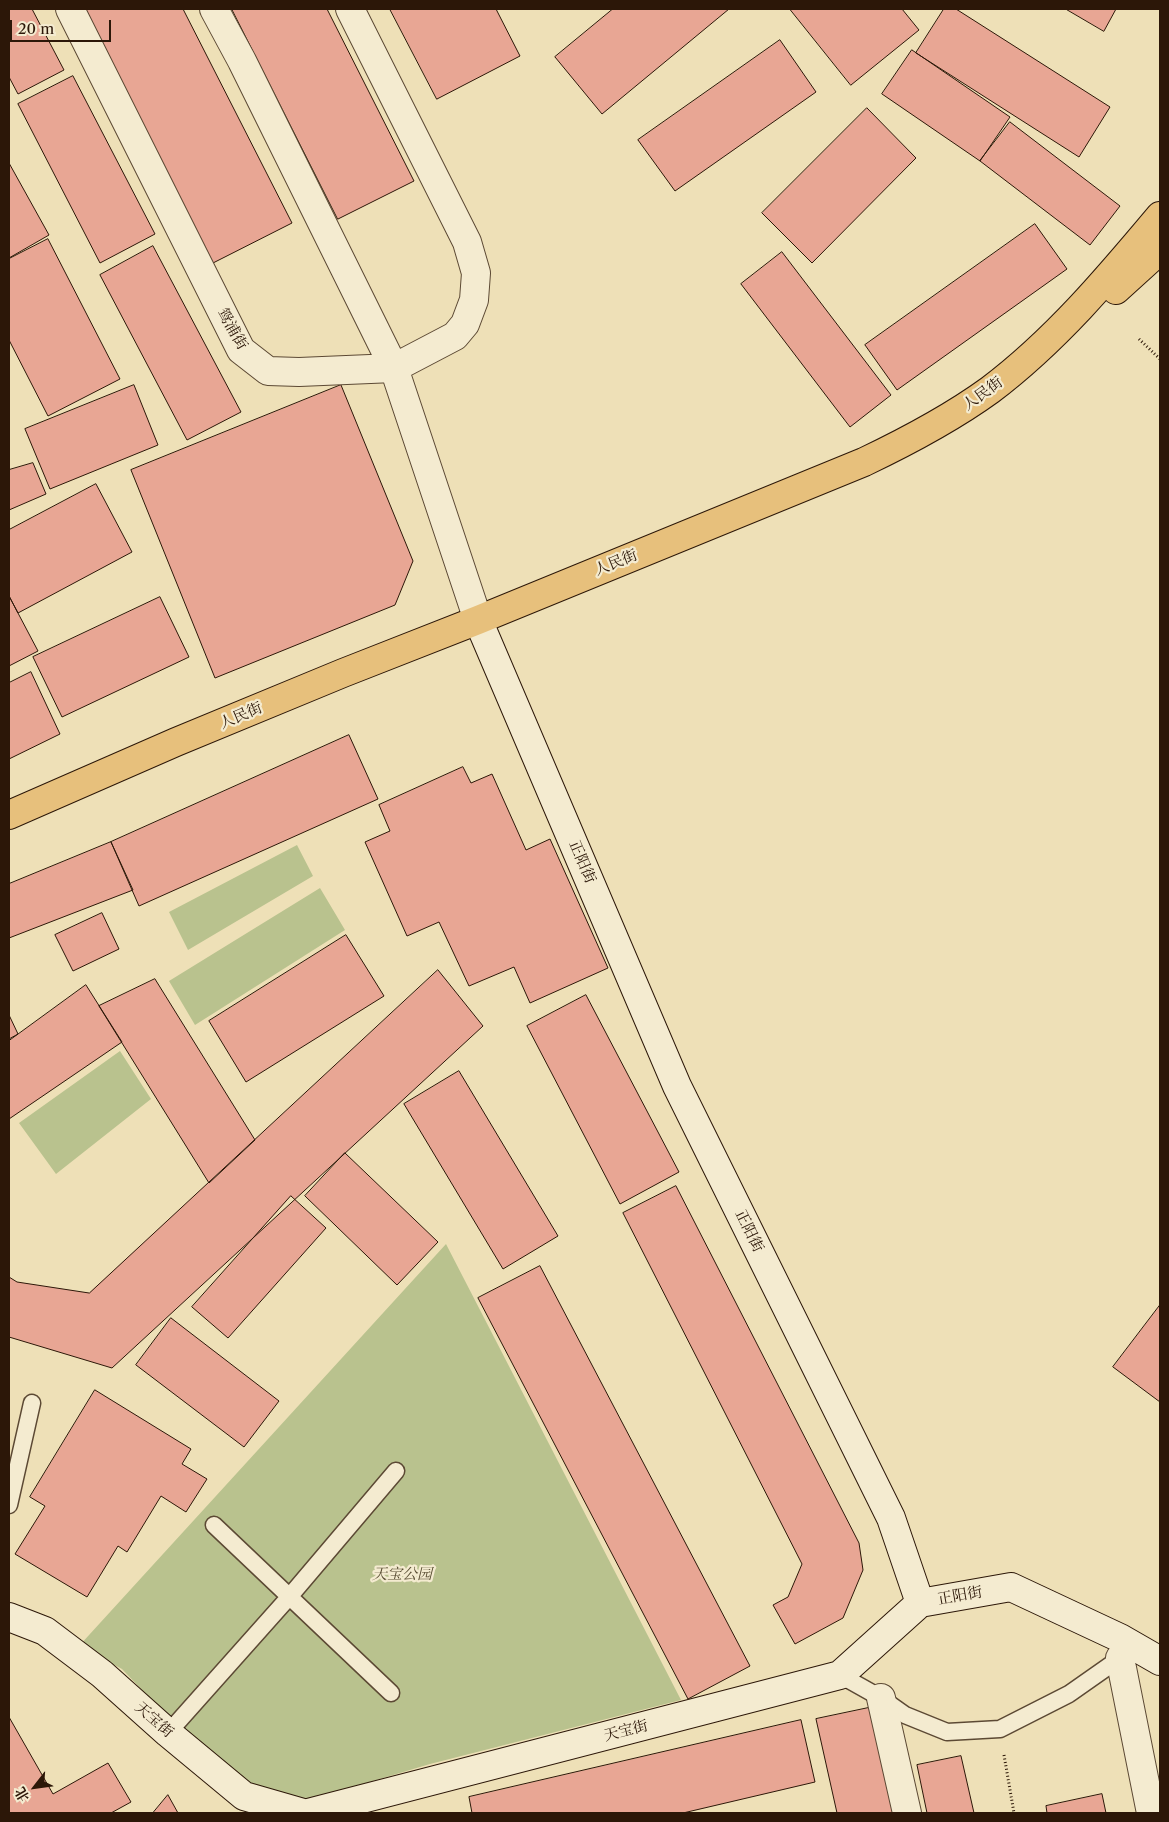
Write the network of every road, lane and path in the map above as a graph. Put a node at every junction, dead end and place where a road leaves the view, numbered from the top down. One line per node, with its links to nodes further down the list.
1 (70, 9): 9 (street, 鸳浦街)
2 (214, 9): 9 (street)
3 (350, 9): 9 (street)
4 (1160, 216): 6 (main road, 人民街)
5 (1160, 250): 6 (main road)
6 (1059, 329): 10 (main road, 人民街)
7 (1139, 339): 8 (path)
8 (1160, 358)
9 (394, 368): 10 (street)
10 (478, 620): 11 (main road, 人民街); 17 (street, 正阳街)
11 (9, 815)
12 (32, 1403): 14 (lane)
13 (396, 1471): 16 (lane)
14 (9, 1505)
15 (214, 1525): 16 (lane)
16 (290, 1596): 22 (lane); 25 (lane)
17 (920, 1603): 19 (street, 正阳街); 21 (street, 天宝街)
18 (9, 1617): 25 (street, 天宝街)
19 (1128, 1652): 20 (street, 正阳街); 24 (lane); 30 (street)
20 (1160, 1661)
21 (840, 1676): 23 (lane); 27 (street, 天宝街)
22 (391, 1693)
23 (881, 1698): 24 (lane); 28 (street)
24 (1000, 1729): 29 (path)
25 (168, 1733): 26 (street, 天宝街)
26 (303, 1813)
27 (308, 1813)
28 (907, 1813)
29 (1014, 1813)
30 (1151, 1813)

